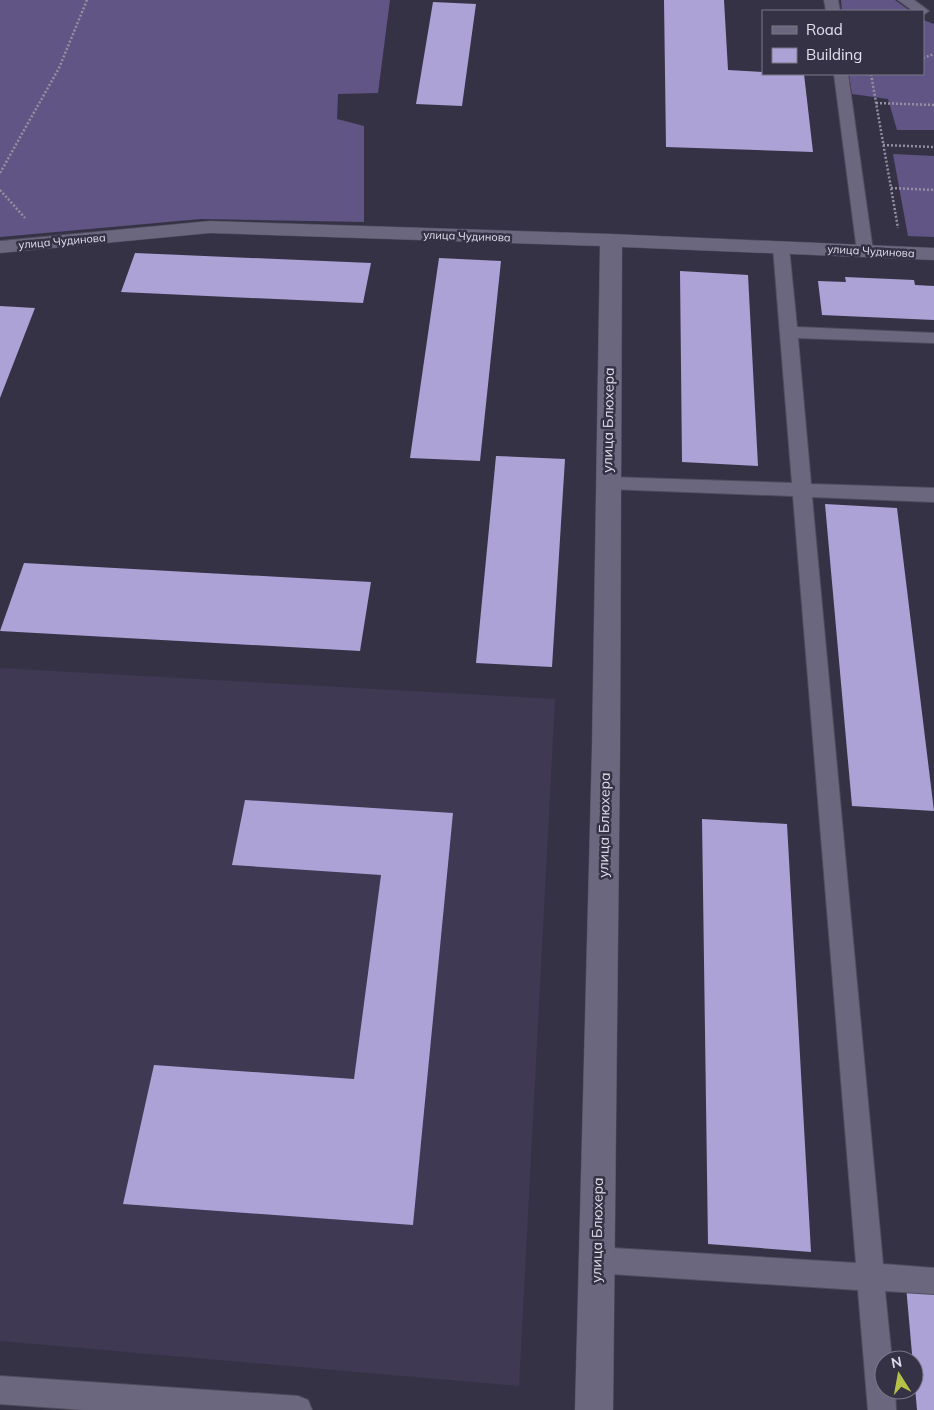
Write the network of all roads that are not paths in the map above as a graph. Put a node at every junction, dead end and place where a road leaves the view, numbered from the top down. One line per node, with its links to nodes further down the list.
1 (905, 0): 2 (lane)
2 (919, 10)
3 (841, 75): 7 (lane)
4 (611, 240): 5 (street, улица Чудинова); 6 (street, улица Чудинова); 11 (street, улица Блюхера)
5 (0, 247)
6 (781, 248): 7 (street, улица Чудинова); 9 (lane)
7 (865, 251): 8 (street, улица Чудинова)
8 (934, 254)
9 (787, 332): 10 (lane); 12 (lane)
10 (934, 338)
11 (608, 483): 12 (lane); 14 (street, улица Блюхера)
12 (801, 490): 13 (lane); 15 (lane)
13 (934, 495)
14 (596, 1260): 15 (lane); 19 (street, улица Блюхера)
15 (870, 1278): 16 (lane); 20 (lane)
16 (934, 1282)
17 (0, 1390): 18 (lane)
18 (298, 1410)
19 (594, 1410)
20 (882, 1410)

